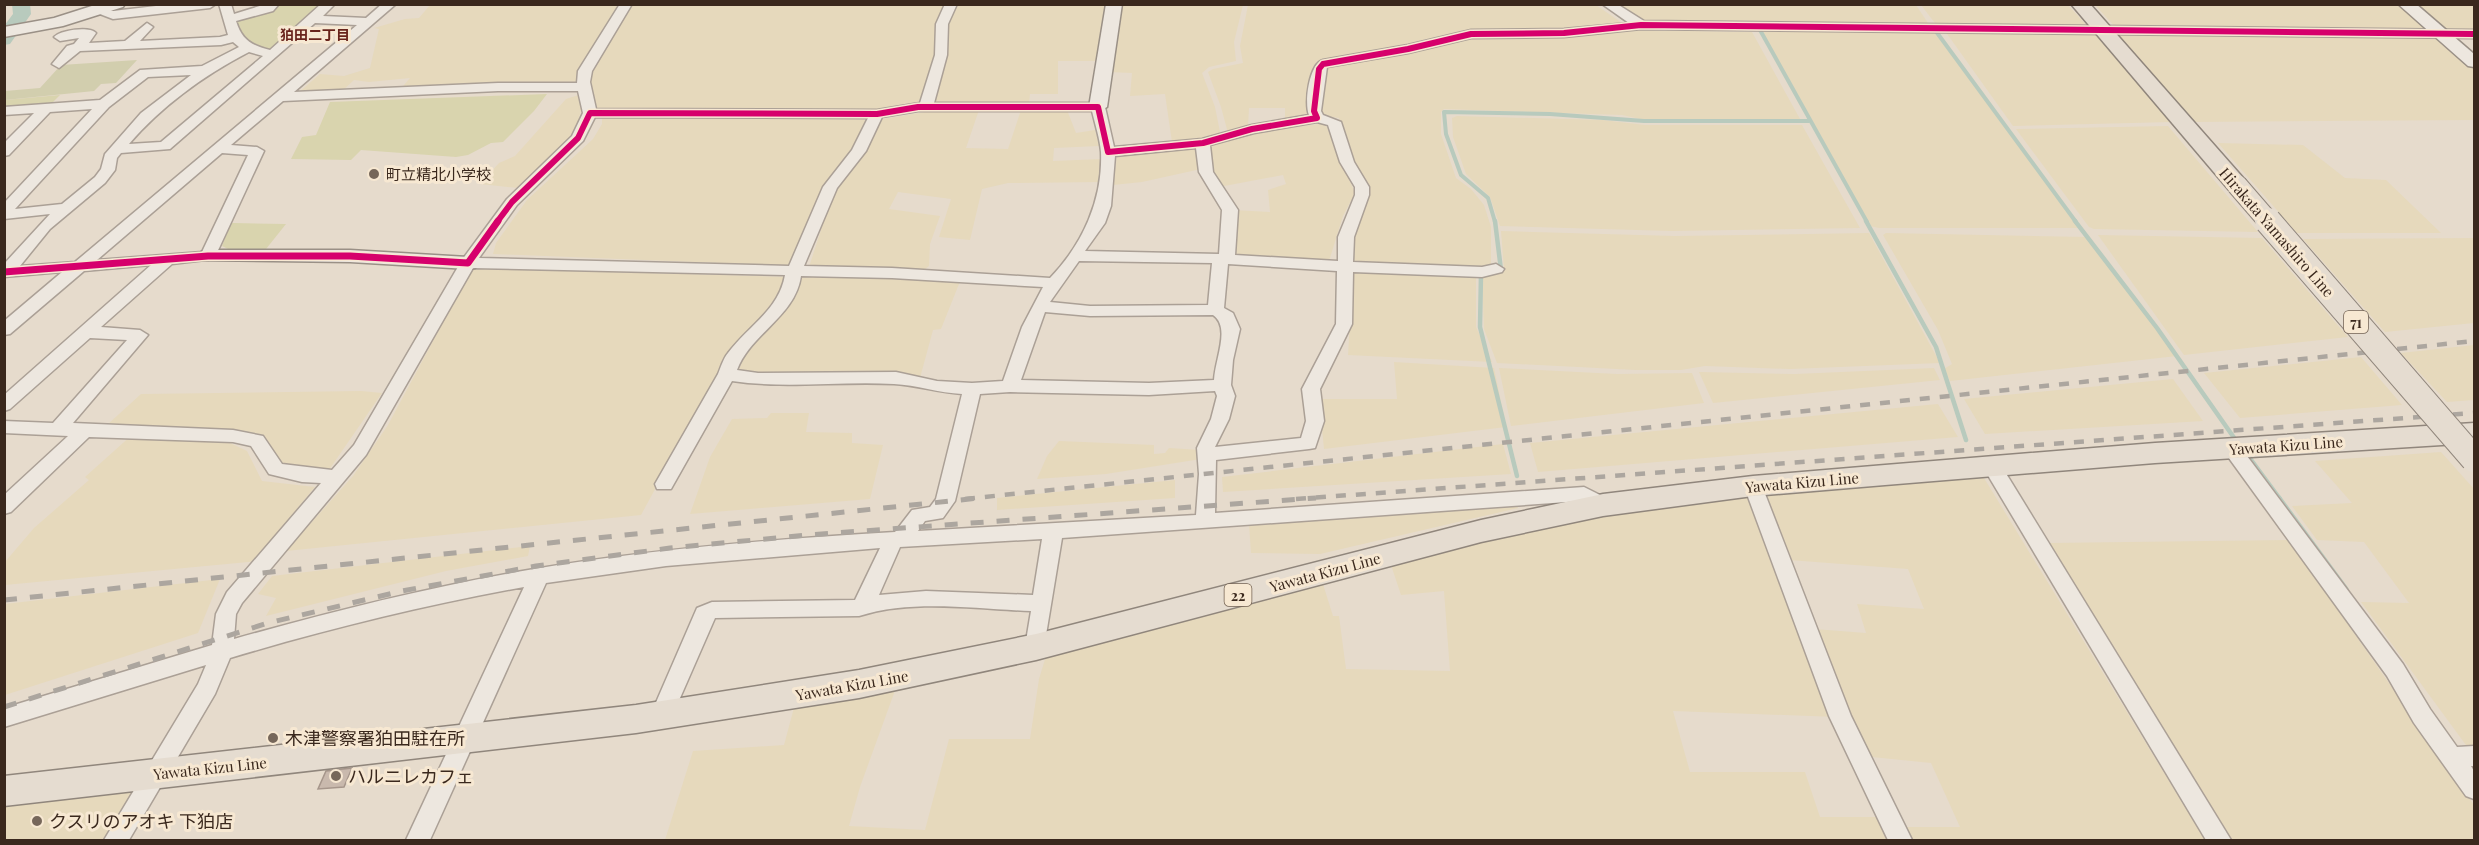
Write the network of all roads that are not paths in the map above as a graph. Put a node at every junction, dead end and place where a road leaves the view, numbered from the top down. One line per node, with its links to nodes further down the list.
1 (117, 4): 12 (street)
2 (210, 4): 12 (street)
3 (273, 4): 13 (street)
4 (329, 4): 14 (street)
5 (390, 4): 15 (street)
6 (626, 4): 31 (street)
7 (951, 4): 35 (street)
8 (1114, 4): 36 (street)
9 (1608, 4): 16 (street)
10 (2080, 4): 18 (main road, Hirakata Yamashiro Line / 71)
11 (2406, 4): 20 (street)
12 (88, 10): 19 (street)
13 (227, 12): 23 (street)
14 (313, 19): 15 (street); 27 (street)
15 (369, 22): 32 (street)
16 (1641, 25): 18 (street); 40 (street)
17 (147, 27): 24 (street)
18 (2103, 31): 20 (street); 71 (main road, Hirakata Yamashiro Line / 71, bridge)
19 (4, 32)
20 (2443, 34): 21 (street); 28 (street)
21 (2475, 34)
22 (60, 37): 25 (street)
23 (235, 37): 24 (street); 26 (street)
24 (128, 45): 25 (street)
25 (79, 47): 29 (street)
26 (248, 48): 27 (street); 30 (street)
27 (272, 55): 42 (street)
28 (2475, 62)
29 (59, 64)
30 (205, 70): 33 (street); 42 (street)
31 (584, 87): 32 (street); 38 (street)
32 (281, 97): 43 (street)
33 (104, 104): 34 (street); 47 (street)
34 (47, 107): 37 (street); 44 (street)
35 (926, 107): 36 (street); 39 (street)
36 (1098, 107): 45 (street)
37 (4, 111)
38 (590, 114): 39 (street); 52 (street)
39 (877, 114): 57 (street)
40 (1317, 118): 41 (street); 54 (street)
41 (1203, 143): 45 (street); 51 (street)
42 (117, 149): 46 (street)
43 (219, 149): 48 (street); 53 (street)
44 (4, 152)
45 (1108, 152): 49 (street)
46 (64, 208): 47 (street); 56 (street)
47 (4, 213)
48 (208, 256): 50 (street); 52 (street)
49 (1075, 256): 51 (street); 58 (street)
50 (169, 258): 53 (street); 62 (street)
51 (1223, 259): 54 (street); 60 (street)
52 (468, 263): 57 (street); 75 (street)
53 (81, 265): 56 (street); 61 (street)
54 (1344, 267): 55 (street); 73 (street)
55 (1496, 269)
56 (5, 272)
57 (794, 272): 58 (street); 63 (street)
58 (1053, 283): 59 (street)
59 (1040, 306): 60 (street); 65 (street)
60 (1216, 310): 64 (street)
61 (4, 330)
62 (86, 332): 67 (street); 69 (street)
63 (727, 374): 66 (street); 76 (street)
64 (1222, 385): 65 (street); 73 (street)
65 (1010, 386): 66 (street)
66 (972, 389): 82 (street)
67 (4, 405)
68 (6, 428): 69 (street)
69 (59, 428): 70 (street)
70 (86, 429): 75 (street); 79 (street)
71 (2470, 446): 72 (main road, Yawata Kizu Line / 22)
72 (2232, 449): 74 (main road, Yawata Kizu Line / 22); 92 (street)
73 (1206, 455): 80 (street)
74 (1992, 467): 77 (main road, Yawata Kizu Line / 22); 99 (street)
75 (337, 477): 87 (street)
76 (664, 484)
77 (1753, 486): 78 (main road, Yawata Kizu Line / 22); 98 (street)
78 (1603, 505): 80 (street); 86 (main road, Yawata Kizu Line / 22)
79 (4, 507)
80 (1205, 520): 81 (street)
81 (1053, 531): 82 (street); 84 (street)
82 (897, 539): 83 (street); 85 (street)
83 (539, 576): 87 (street); 90 (street)
84 (1043, 603): 85 (street); 86 (street)
85 (864, 604): 88 (street)
86 (1036, 647): 88 (main road, Yawata Kizu Line / 22)
87 (222, 650): 89 (street); 93 (street)
88 (662, 714): 90 (main road, Yawata Kizu Line / 22)
89 (4, 718)
90 (466, 738): 93 (main road, Yawata Kizu Line / 22); 97 (street)
91 (2475, 756): 92 (street)
92 (2452, 757): 94 (street)
93 (157, 774): 95 (main road, Yawata Kizu Line / 22); 96 (street)
94 (2475, 789)
95 (4, 791)
96 (116, 840)
97 (418, 840)
98 (1900, 840)
99 (2219, 840)

